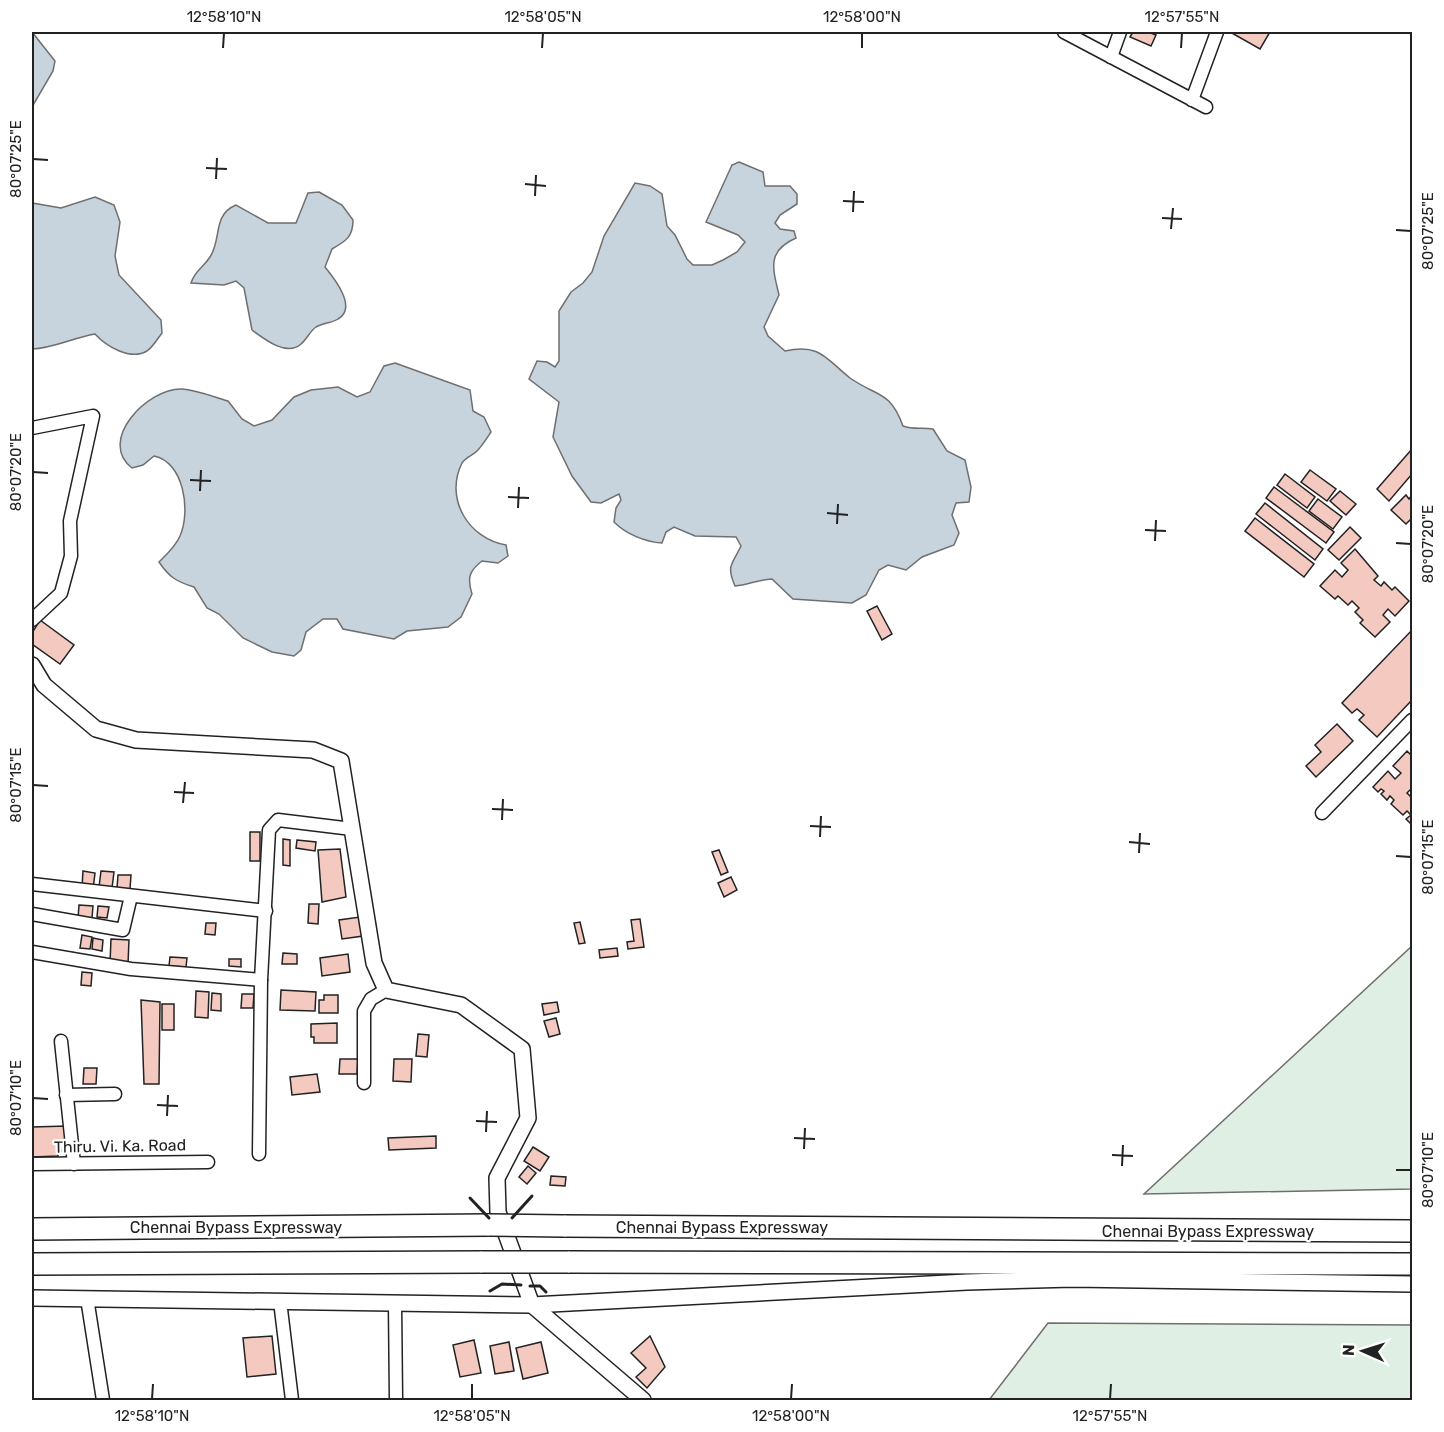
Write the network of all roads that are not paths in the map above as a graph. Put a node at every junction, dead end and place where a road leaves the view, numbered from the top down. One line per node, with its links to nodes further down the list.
1 (1064, 32): 4 (street)
2 (1120, 32): 4 (street)
3 (1217, 32): 5 (street)
4 (1111, 57): 5 (street)
5 (1191, 100): 6 (street)
6 (1206, 107)
7 (32, 428): 8 (street)
8 (32, 620)
9 (32, 665): 12 (street)
10 (1413, 720): 11 (street)
11 (1322, 813)
12 (352, 829): 15 (street); 19 (street)
13 (32, 884): 14 (street)
14 (131, 896): 15 (street); 16 (street)
15 (266, 911): 18 (street)
16 (32, 914)
17 (32, 952): 18 (street)
18 (261, 980): 24 (street)
19 (386, 990): 21 (street); 39 (street)
20 (61, 1041): 23 (street)
21 (364, 1083)
22 (115, 1094): 23 (street)
23 (66, 1095): 27 (street)
24 (259, 1154)
25 (208, 1162): 27 (street, Thiru. Vi. Ka. Road)
26 (32, 1164): 27 (street, Thiru. Vi. Ka. Road)
27 (74, 1164)
28 (32, 1229): 29 (highway, Chennai Bypass Expressway, bridge)
29 (1413, 1231)
30 (32, 1264): 33 (highway, Chennai Bypass Expressway, bridge)
31 (1413, 1264): 32 (highway, Chennai Bypass Expressway)
32 (1078, 1271): 33 (highway, Chennai Bypass Expressway); 34 (street)
33 (968, 1272): 39 (street)
34 (1413, 1284)
35 (32, 1298): 36 (street)
36 (87, 1298): 37 (street); 40 (street)
37 (280, 1301): 38 (street); 41 (street)
38 (395, 1303): 39 (street); 42 (street)
39 (532, 1305): 43 (street)
40 (102, 1401)
41 (292, 1401)
42 (396, 1401)
43 (642, 1401)

